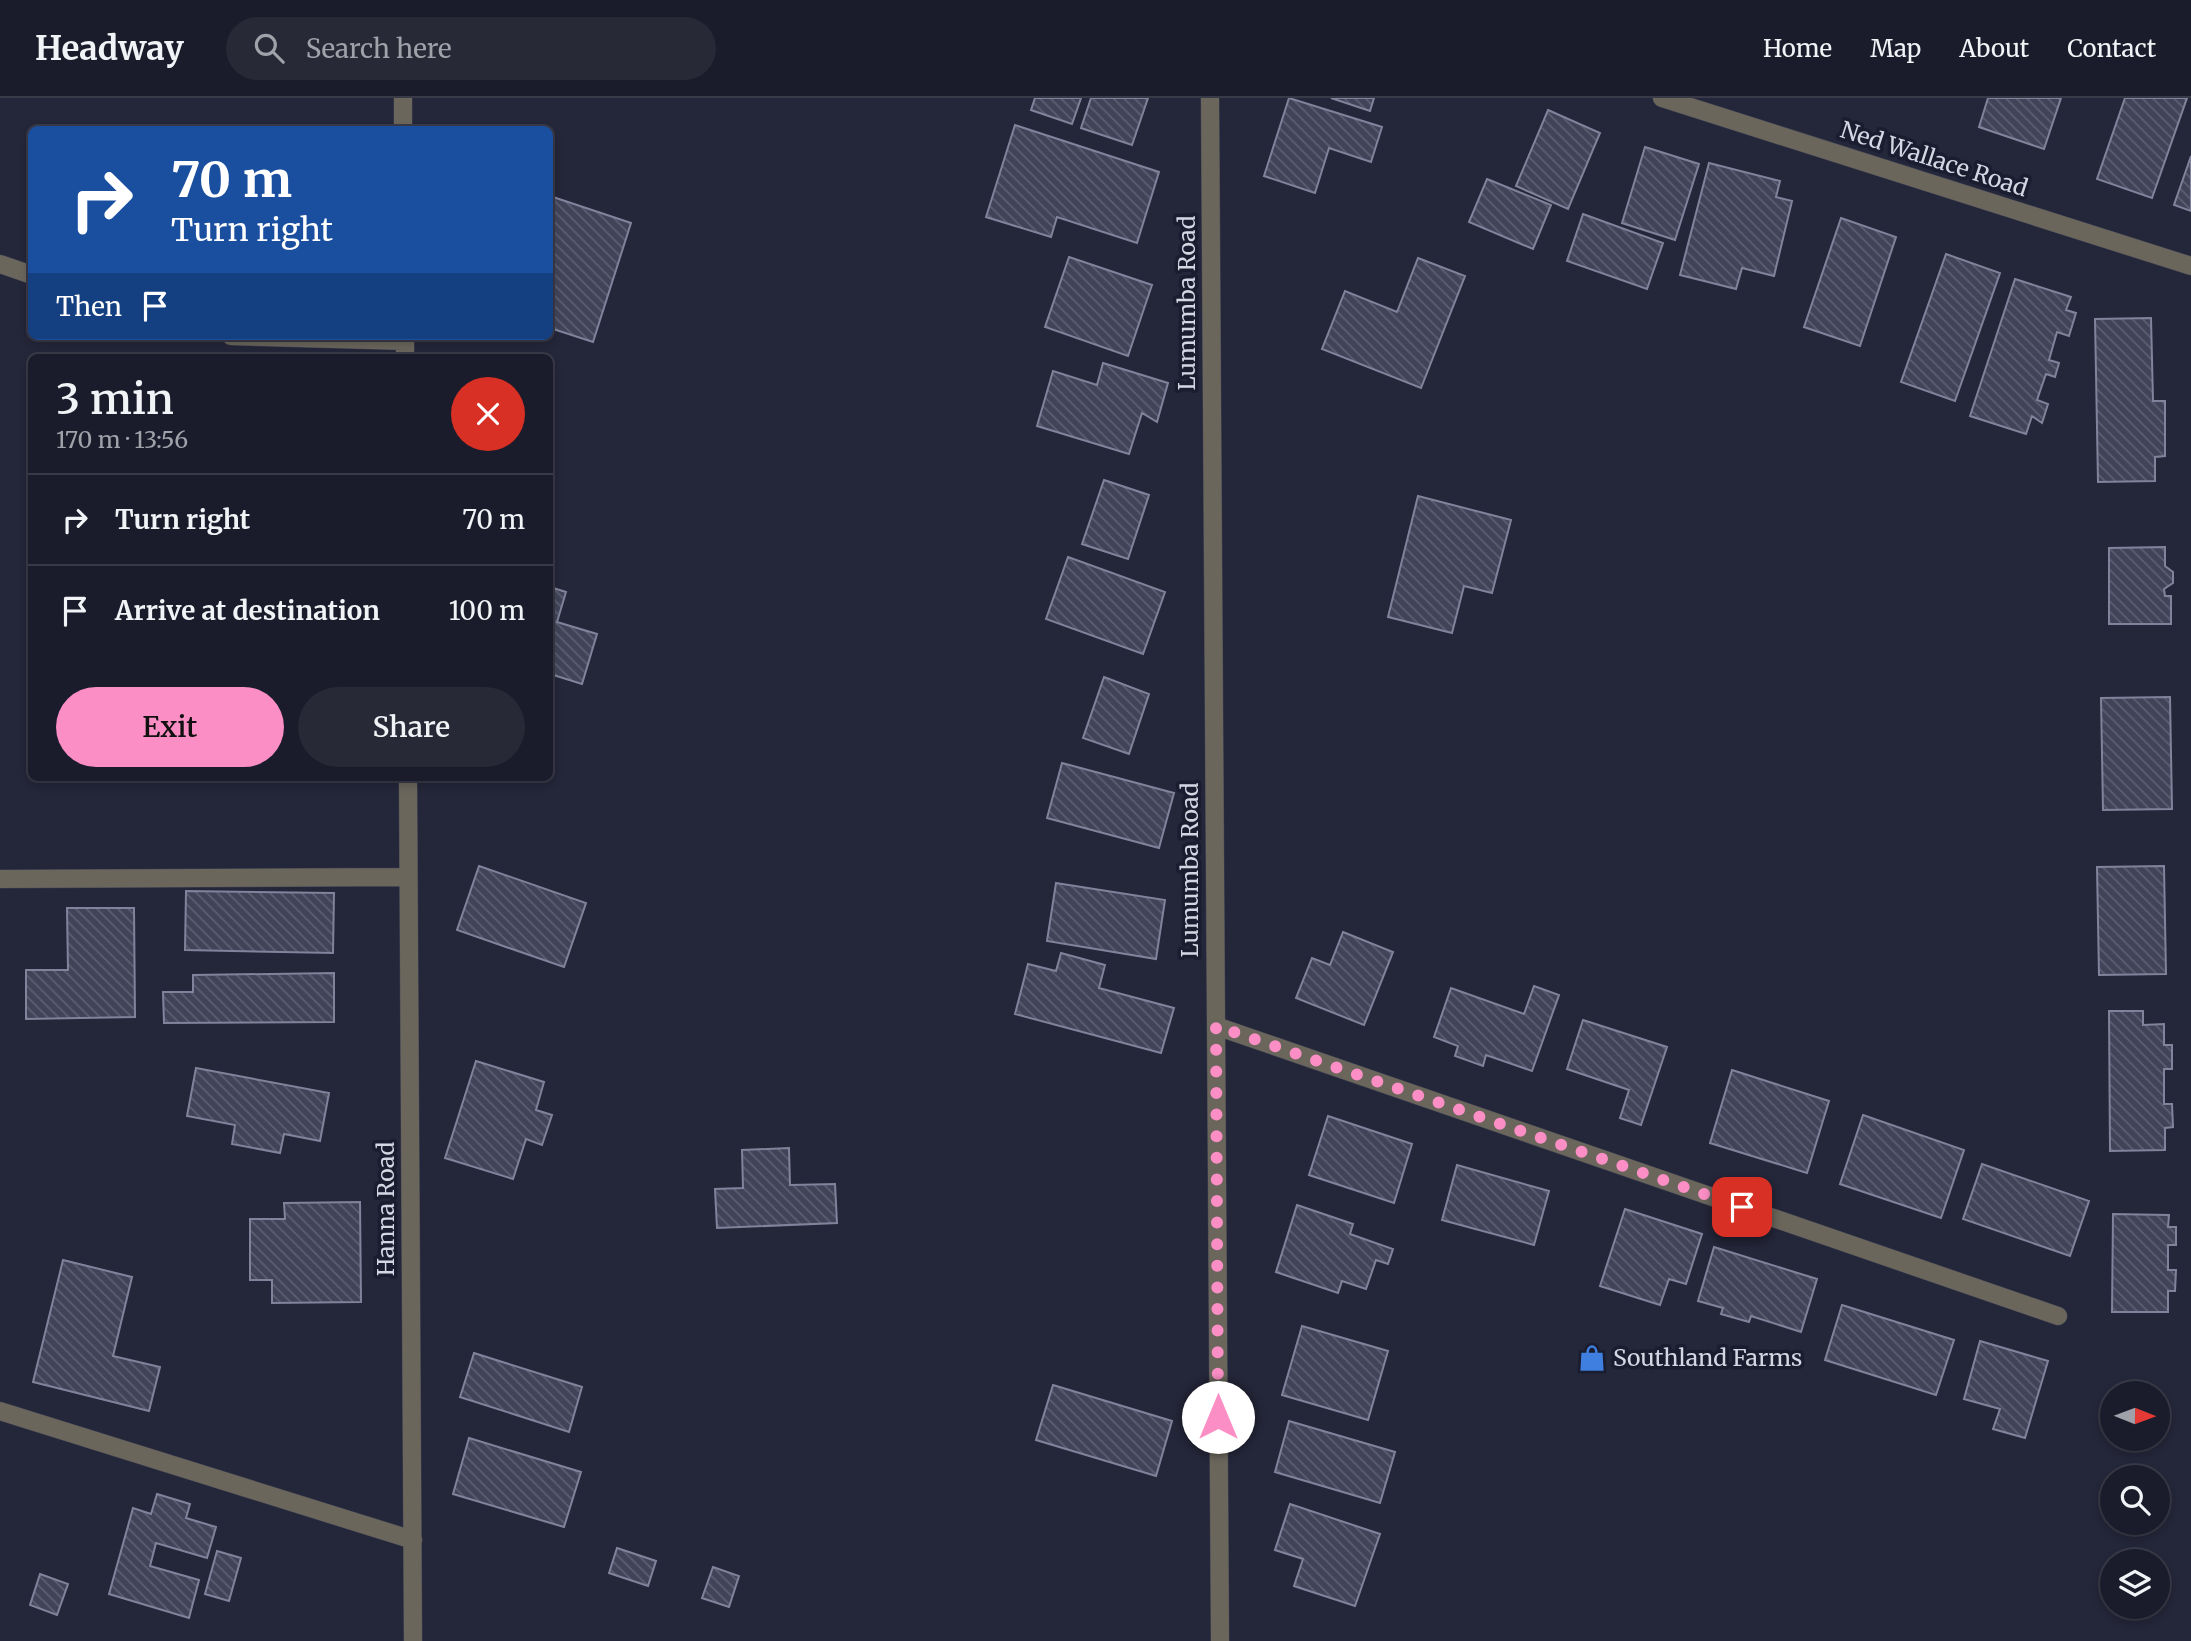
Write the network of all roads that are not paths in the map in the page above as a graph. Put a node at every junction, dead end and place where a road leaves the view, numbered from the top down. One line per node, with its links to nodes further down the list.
1 (403, 98): 4 (street)
2 (1210, 98): 13 (street, Lumumba Road)
3 (1662, 98): 6 (street, Ned Wallace Road)
4 (404, 126)
5 (0, 264): 7 (street)
6 (2191, 266)
7 (28, 274)
8 (308, 340): 9 (street)
9 (405, 345)
10 (408, 781): 11 (street, Hanna Road)
11 (408, 877): 12 (street); 16 (street, Hanna Road)
12 (0, 879)
13 (1216, 1026): 14 (street); 18 (street, Lumumba Road)
14 (2058, 1316)
15 (0, 1411): 16 (street)
16 (413, 1540): 17 (street, Hanna Road)
17 (413, 1641)
18 (1220, 1641)

